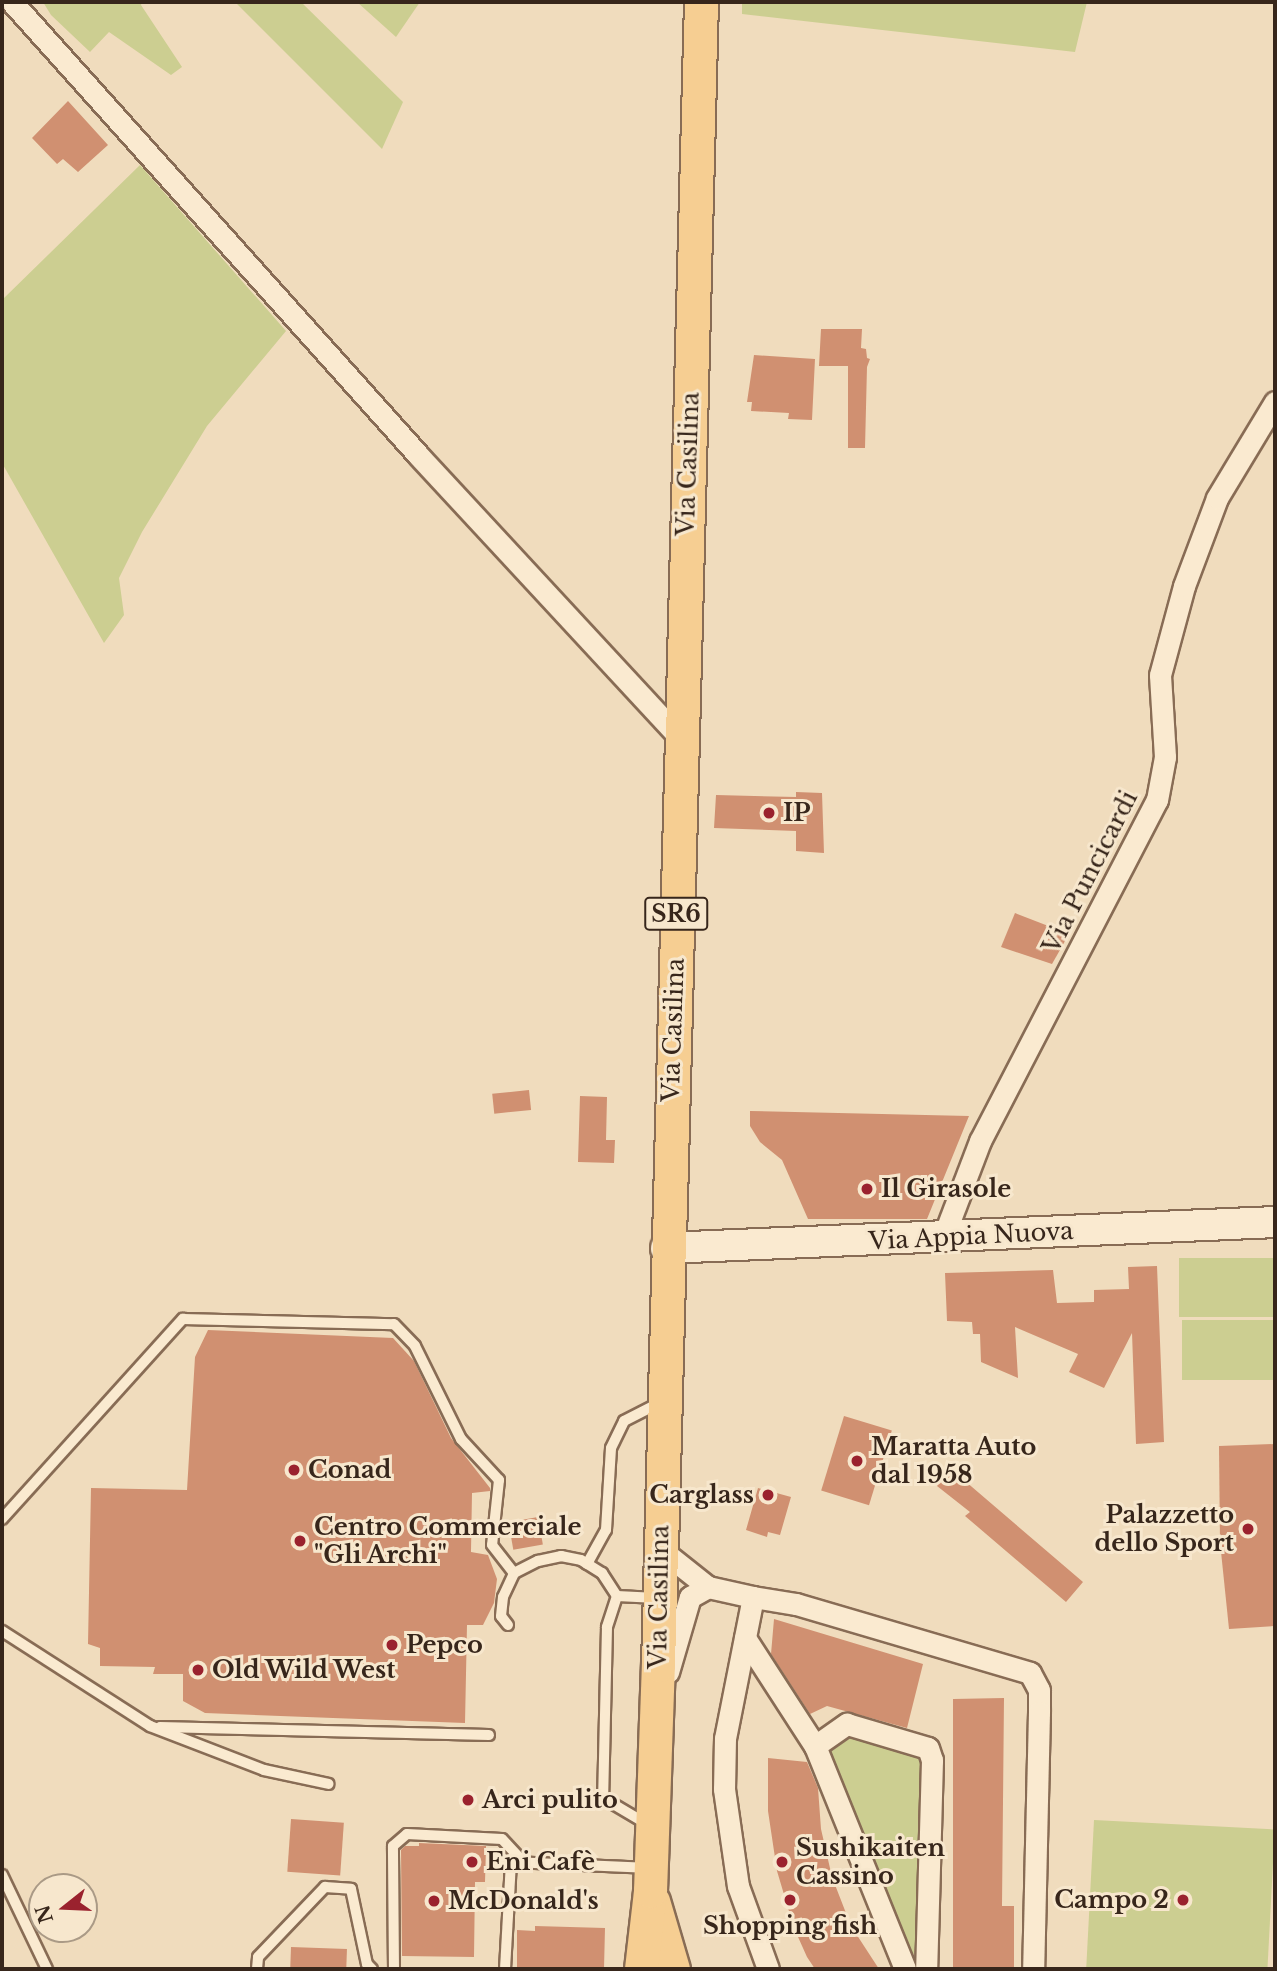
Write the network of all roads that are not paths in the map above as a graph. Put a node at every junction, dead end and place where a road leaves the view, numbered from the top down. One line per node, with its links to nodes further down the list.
1 (12, 2): 4 (street)
2 (701, 2): 4 (main road, Via Casilina / SR6)
3 (1275, 402): 6 (street, Via Puncicardi)
4 (681, 740): 7 (main road, Via Casilina / SR6)
5 (1275, 1222): 6 (street, Via Appia Nuova)
6 (943, 1238): 7 (street, Via Appia Nuova)
7 (666, 1248): 8 (main road, Via Casilina / SR6)
8 (664, 1401): 10 (main road, Via Casilina / SR6); 11 (lane)
9 (2, 1518): 12 (lane)
10 (660, 1549): 13 (street); 16 (main road, Via Casilina / SR6)
11 (587, 1564): 12 (lane); 14 (lane)
12 (513, 1573): 17 (lane)
13 (708, 1587): 15 (street); 20 (street)
14 (617, 1596): 16 (lane); 25 (lane)
15 (753, 1597): 19 (street); 39 (street)
16 (660, 1598): 20 (main road, Via Casilina / SR6)
17 (508, 1625)
18 (2, 1631): 21 (lane)
19 (745, 1638): 23 (street); 36 (street)
20 (656, 1720): 25 (main road, Via Casilina / SR6)
21 (150, 1726): 22 (lane); 24 (lane)
22 (489, 1735)
23 (815, 1746): 37 (street); 38 (street)
24 (329, 1784)
25 (652, 1826): 28 (main road, Via Casilina / SR6)
26 (524, 1863): 28 (lane); 32 (lane); 33 (lane)
27 (2, 1875): 29 (lane)
28 (651, 1880): 34 (main road, Via Casilina / SR6); 35 (main road, Via Casilina / SR6)
29 (47, 1969)
30 (257, 1969): 31 (lane)
31 (372, 1969)
32 (394, 1969)
33 (505, 1969)
34 (641, 1969)
35 (673, 1969)
36 (768, 1969)
37 (905, 1969)
38 (926, 1969)
39 (1033, 1969)

